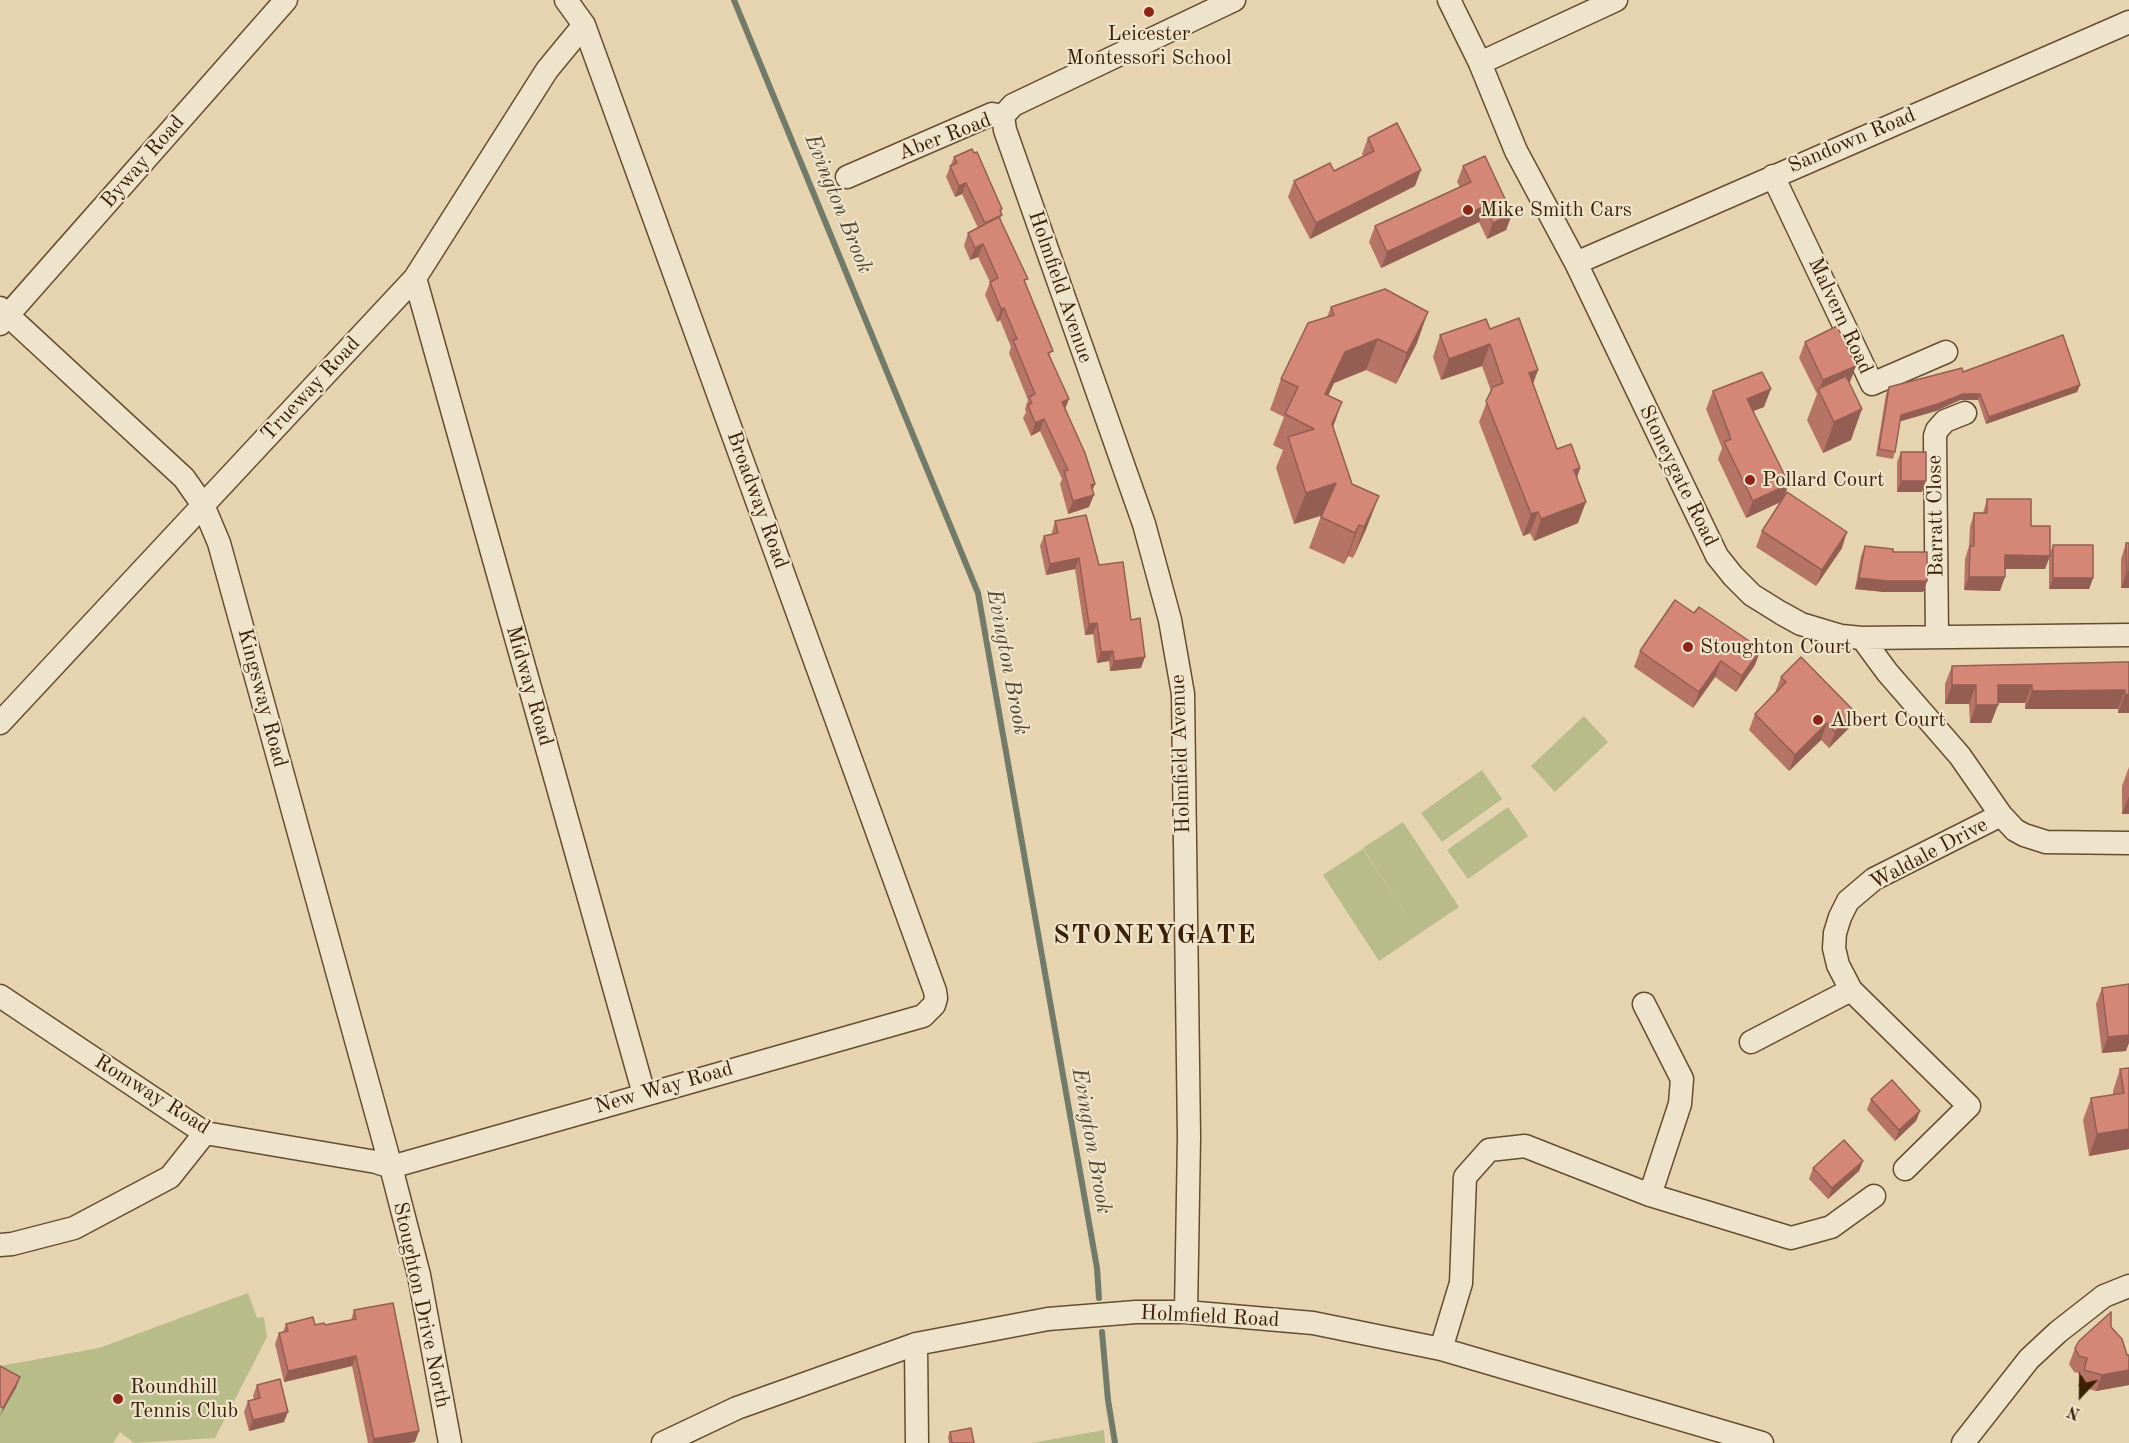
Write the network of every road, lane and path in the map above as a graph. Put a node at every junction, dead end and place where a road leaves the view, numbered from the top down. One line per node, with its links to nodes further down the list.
1 (286, 0): 14 (street, Byway Road)
2 (566, 0): 7 (street, Broadway Road)
3 (1234, 0): 9 (street, Aber Road)
4 (1449, 0): 8 (street, Stoneygate Road)
5 (1616, 0): 8 (street)
6 (2129, 22): 10 (street, Sandown Road)
7 (584, 25): 13 (street, Trueway Road); 27 (street, Broadway Road)
8 (1480, 63): 12 (street, Stoneygate Road)
9 (1003, 116): 11 (street, Aber Road); 37 (street, Holmfield Avenue)
10 (1773, 176): 12 (street, Sandown Road); 15 (street, Malvern Road)
11 (847, 177)
12 (1576, 262): 20 (street, Stoneygate Road)
13 (415, 278): 17 (street, Trueway Road); 29 (street, Midway Road)
14 (3, 315): 17 (street, Kingsway Road)
15 (1946, 352)
16 (1965, 413): 19 (street, Barratt Close)
17 (203, 505): 21 (street, Trueway Road); 31 (street, Kingsway Road)
18 (2129, 635): 19 (street, Stoneygate Road)
19 (1937, 637): 20 (street, Stoneygate Road)
20 (1862, 638): 22 (street)
21 (0, 723)
22 (2001, 815): 23 (street); 24 (street, Waldale Drive)
23 (2129, 843)
24 (1851, 990): 28 (street); 32 (street, Waldale Drive)
25 (0, 996): 30 (street, Romway Road)
26 (1644, 1004): 33 (street)
27 (934, 1005): 29 (street, New Way Road)
28 (1751, 1042)
29 (644, 1094): 31 (street, New Way Road)
30 (205, 1133): 31 (street, Romway Road); 35 (street)
31 (391, 1167): 40 (street, Stoughton Drive North)
32 (1905, 1169)
33 (1650, 1195): 34 (street); 39 (street)
34 (1874, 1196)
35 (0, 1245)
36 (2129, 1286): 44 (street)
37 (1186, 1312): 38 (street, Holmfield Road); 39 (street, Holmfield Road)
38 (916, 1344): 41 (street, Holmfield Road); 42 (street)
39 (1441, 1349): 43 (street, Holmfield Road)
40 (450, 1443)
41 (663, 1443)
42 (917, 1443)
43 (1762, 1443)
44 (1963, 1443)

